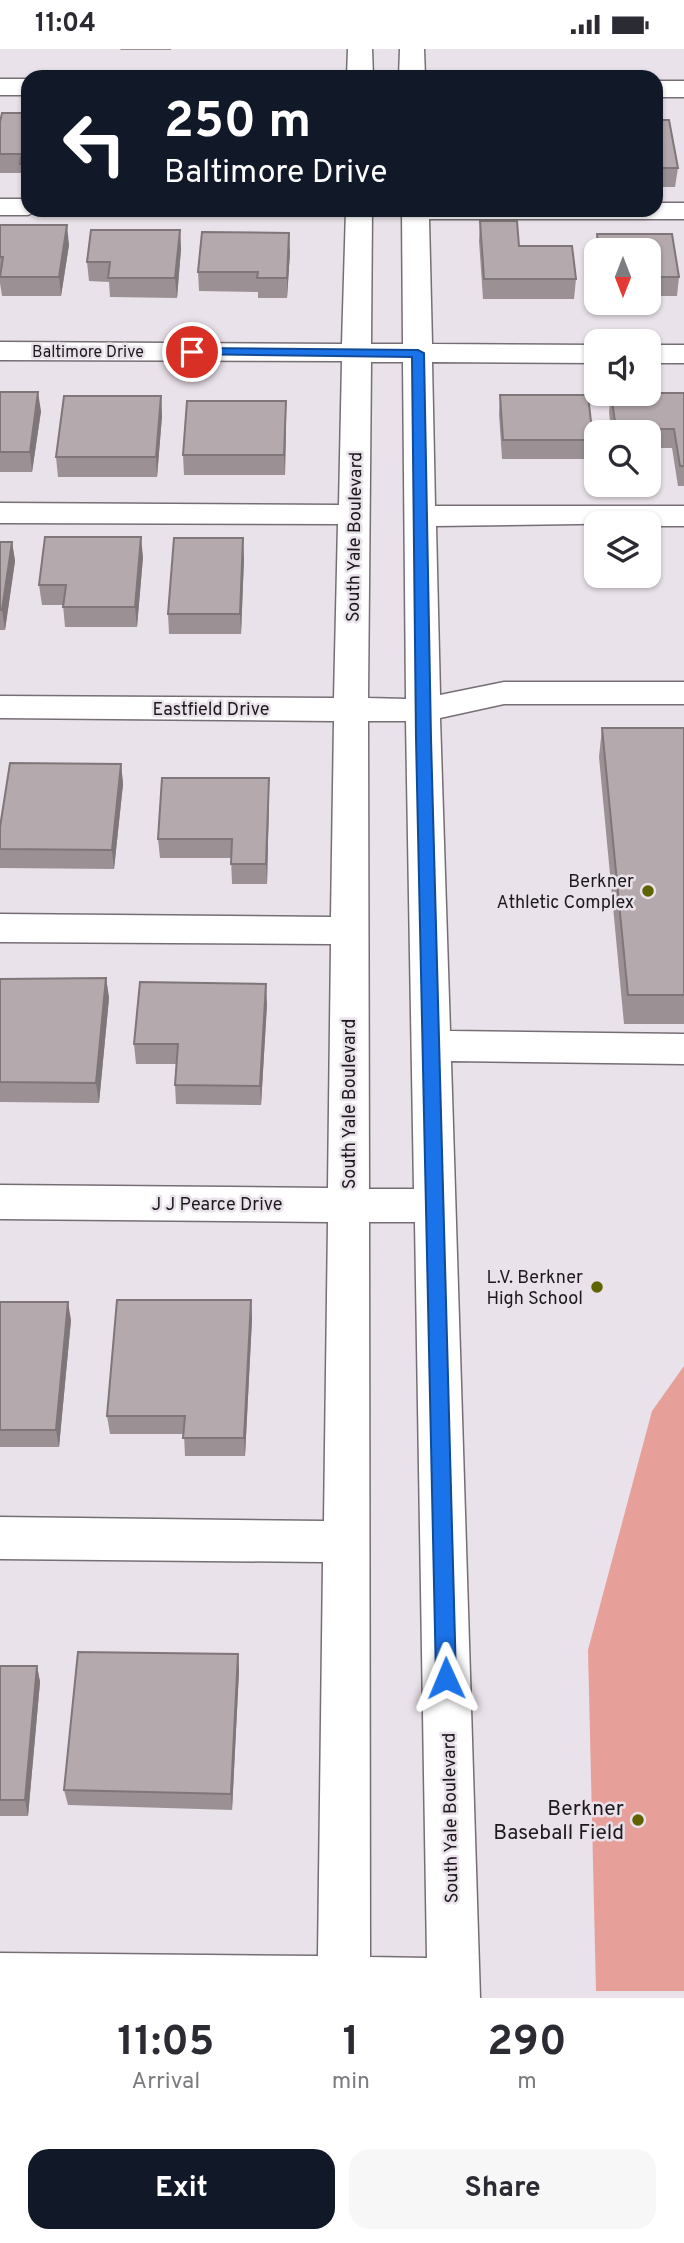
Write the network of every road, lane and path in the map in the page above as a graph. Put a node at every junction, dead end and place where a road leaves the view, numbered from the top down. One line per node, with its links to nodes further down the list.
1 (360, 49): 3 (street)
2 (412, 49): 4 (street)
3 (360, 70)
4 (412, 70)
5 (0, 87): 6 (street)
6 (21, 87)
7 (663, 89): 8 (street)
8 (684, 89)
9 (0, 207): 10 (street)
10 (21, 207)
11 (663, 211): 12 (street)
12 (684, 211)
13 (359, 217): 16 (street, South Yale Boulevard)
14 (415, 217): 17 (street, South Yale Boulevard)
15 (0, 351): 16 (street, Baltimore Drive)
16 (357, 353): 17 (street, Baltimore Drive); 22 (street, South Yale Boulevard)
17 (418, 353): 18 (street, Baltimore Drive); 23 (street, South Yale Boulevard)
18 (584, 354)
19 (661, 354): 20 (street)
20 (684, 354)
21 (0, 513): 22 (street)
22 (355, 515): 27 (street, South Yale Boulevard)
23 (420, 516): 24 (street); 28 (street, South Yale Boulevard)
24 (684, 516)
25 (684, 694): 28 (street, Eastfield Drive)
26 (0, 707): 27 (street, Eastfield Drive)
27 (351, 710): 28 (street, Eastfield Drive); 30 (street, South Yale Boulevard)
28 (423, 711): 31 (street, South Yale Boulevard)
29 (0, 928): 30 (street)
30 (350, 931): 34 (street, South Yale Boulevard)
31 (431, 1046): 32 (street); 35 (street, South Yale Boulevard)
32 (684, 1049)
33 (0, 1202): 34 (street, J J Pearce Drive)
34 (348, 1205): 35 (street, J J Pearce Drive); 37 (street, South Yale Boulevard)
35 (435, 1206): 40 (street, South Yale Boulevard)
36 (0, 1538): 37 (street)
37 (347, 1542): 39 (street, South Yale Boulevard)
38 (0, 1979): 39 (street)
39 (344, 1991): 40 (street)
40 (454, 1991)

